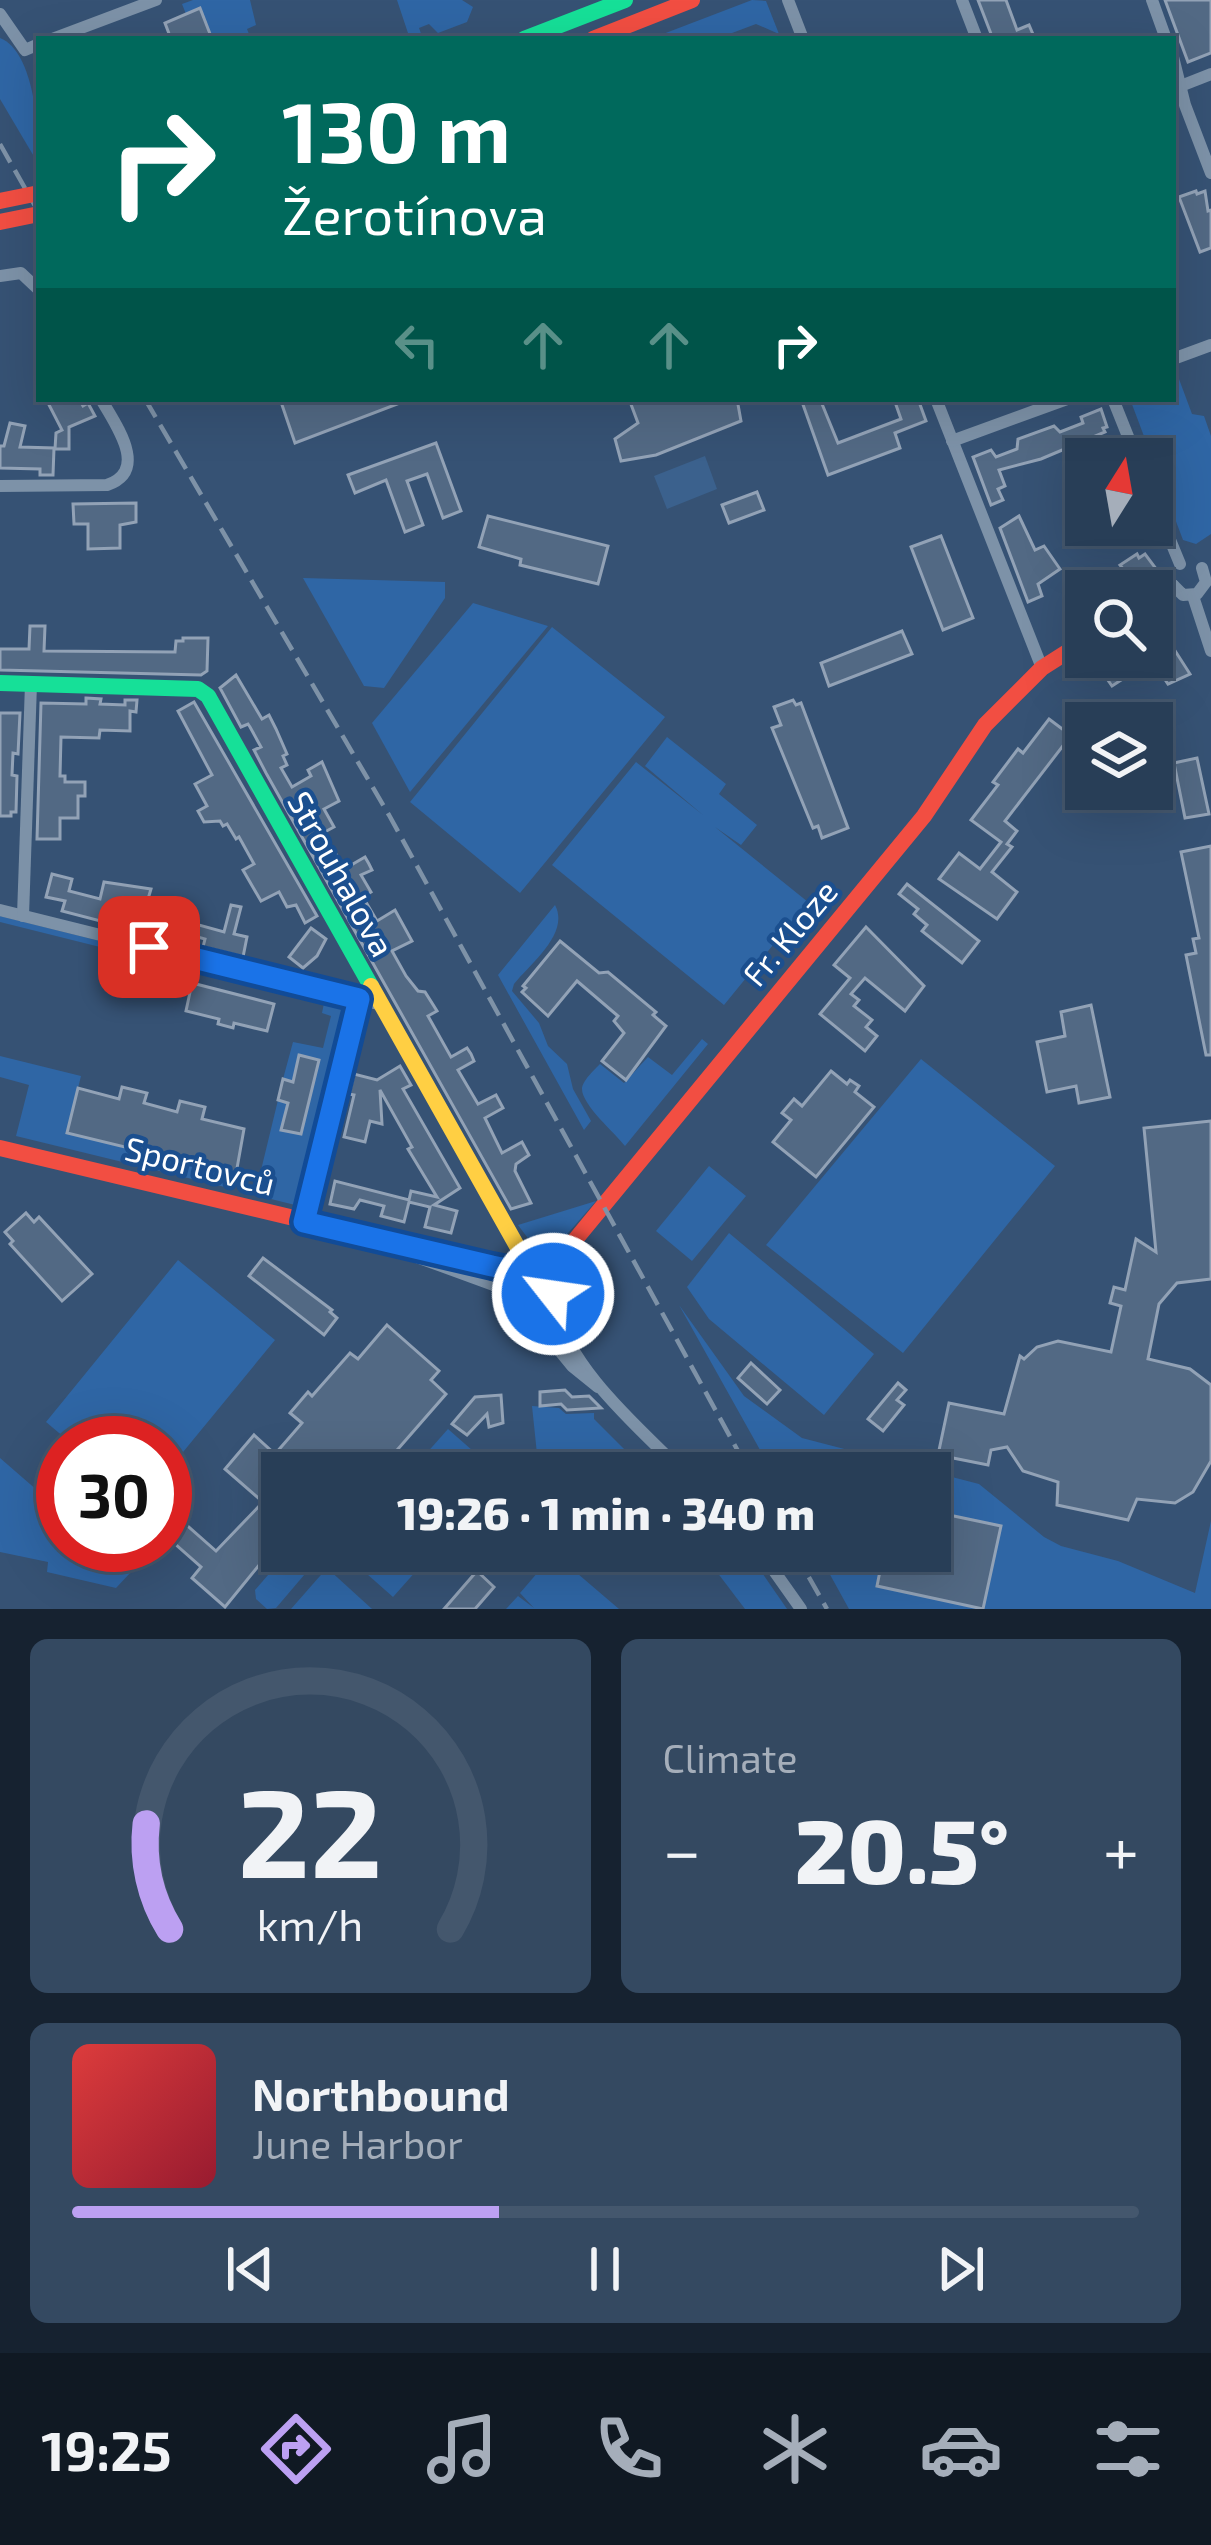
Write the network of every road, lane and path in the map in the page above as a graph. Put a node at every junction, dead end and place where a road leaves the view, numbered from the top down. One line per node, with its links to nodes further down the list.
1 (156, 0): 8 (street)
2 (626, 0): 9 (street)
3 (692, 0): 10 (street)
4 (788, 0): 11 (street)
5 (962, 0): 12 (street)
6 (1152, 0): 13 (street)
7 (0, 14): 14 (street)
8 (61, 36)
9 (532, 36)
10 (601, 36)
11 (801, 36)
12 (975, 36)
13 (1165, 36)
14 (36, 45)
15 (1211, 74): 16 (street)
16 (1178, 87): 17 (street)
17 (1211, 173)
18 (36, 195): 19 (street, bridge)
19 (0, 201)
20 (36, 215): 21 (street)
21 (0, 222)
22 (0, 276): 23 (street)
23 (36, 286)
24 (1211, 344): 25 (street)
25 (1176, 358)
26 (103, 402): 32 (street)
27 (937, 402): 31 (street)
28 (1059, 402): 31 (street)
29 (1114, 402): 30 (street)
30 (1129, 438)
31 (952, 442): 41 (street)
32 (0, 486)
33 (1173, 546): 34 (street)
34 (1180, 564): 35 (street); 36 (street)
35 (1207, 566): 38 (street)
36 (1173, 571)
37 (1173, 585): 38 (street)
38 (1193, 596): 39 (street)
39 (1211, 650)
40 (1065, 653): 41 (street, Fr. Kloze)
41 (1042, 668): 52 (street, Fr. Kloze)
42 (0, 683): 43 (street, Strouhalova)
43 (31, 684): 45 (street); 47 (street, Strouhalova)
44 (0, 910): 45 (street)
45 (23, 916): 46 (street)
46 (359, 999): 47 (street); 49 (street)
47 (379, 1004): 51 (street, Strouhalova)
48 (0, 1148): 49 (street, Sportovců)
49 (304, 1222): 50 (street, Sportovců)
50 (386, 1243): 51 (street, Sportovců); 53 (street, Sportovců)
51 (518, 1267): 52 (street, Sportovců); 53 (street)
52 (547, 1274): 54 (street, Sportovců)
53 (502, 1288): 55 (street, Sportovců)
54 (550, 1300): 55 (street); 56 (street, Sportovců)
55 (531, 1316): 56 (street, Sportovců)
56 (598, 1387): 57 (street, Sportovců)
57 (663, 1452)
58 (775, 1572): 59 (street)
59 (801, 1609)

